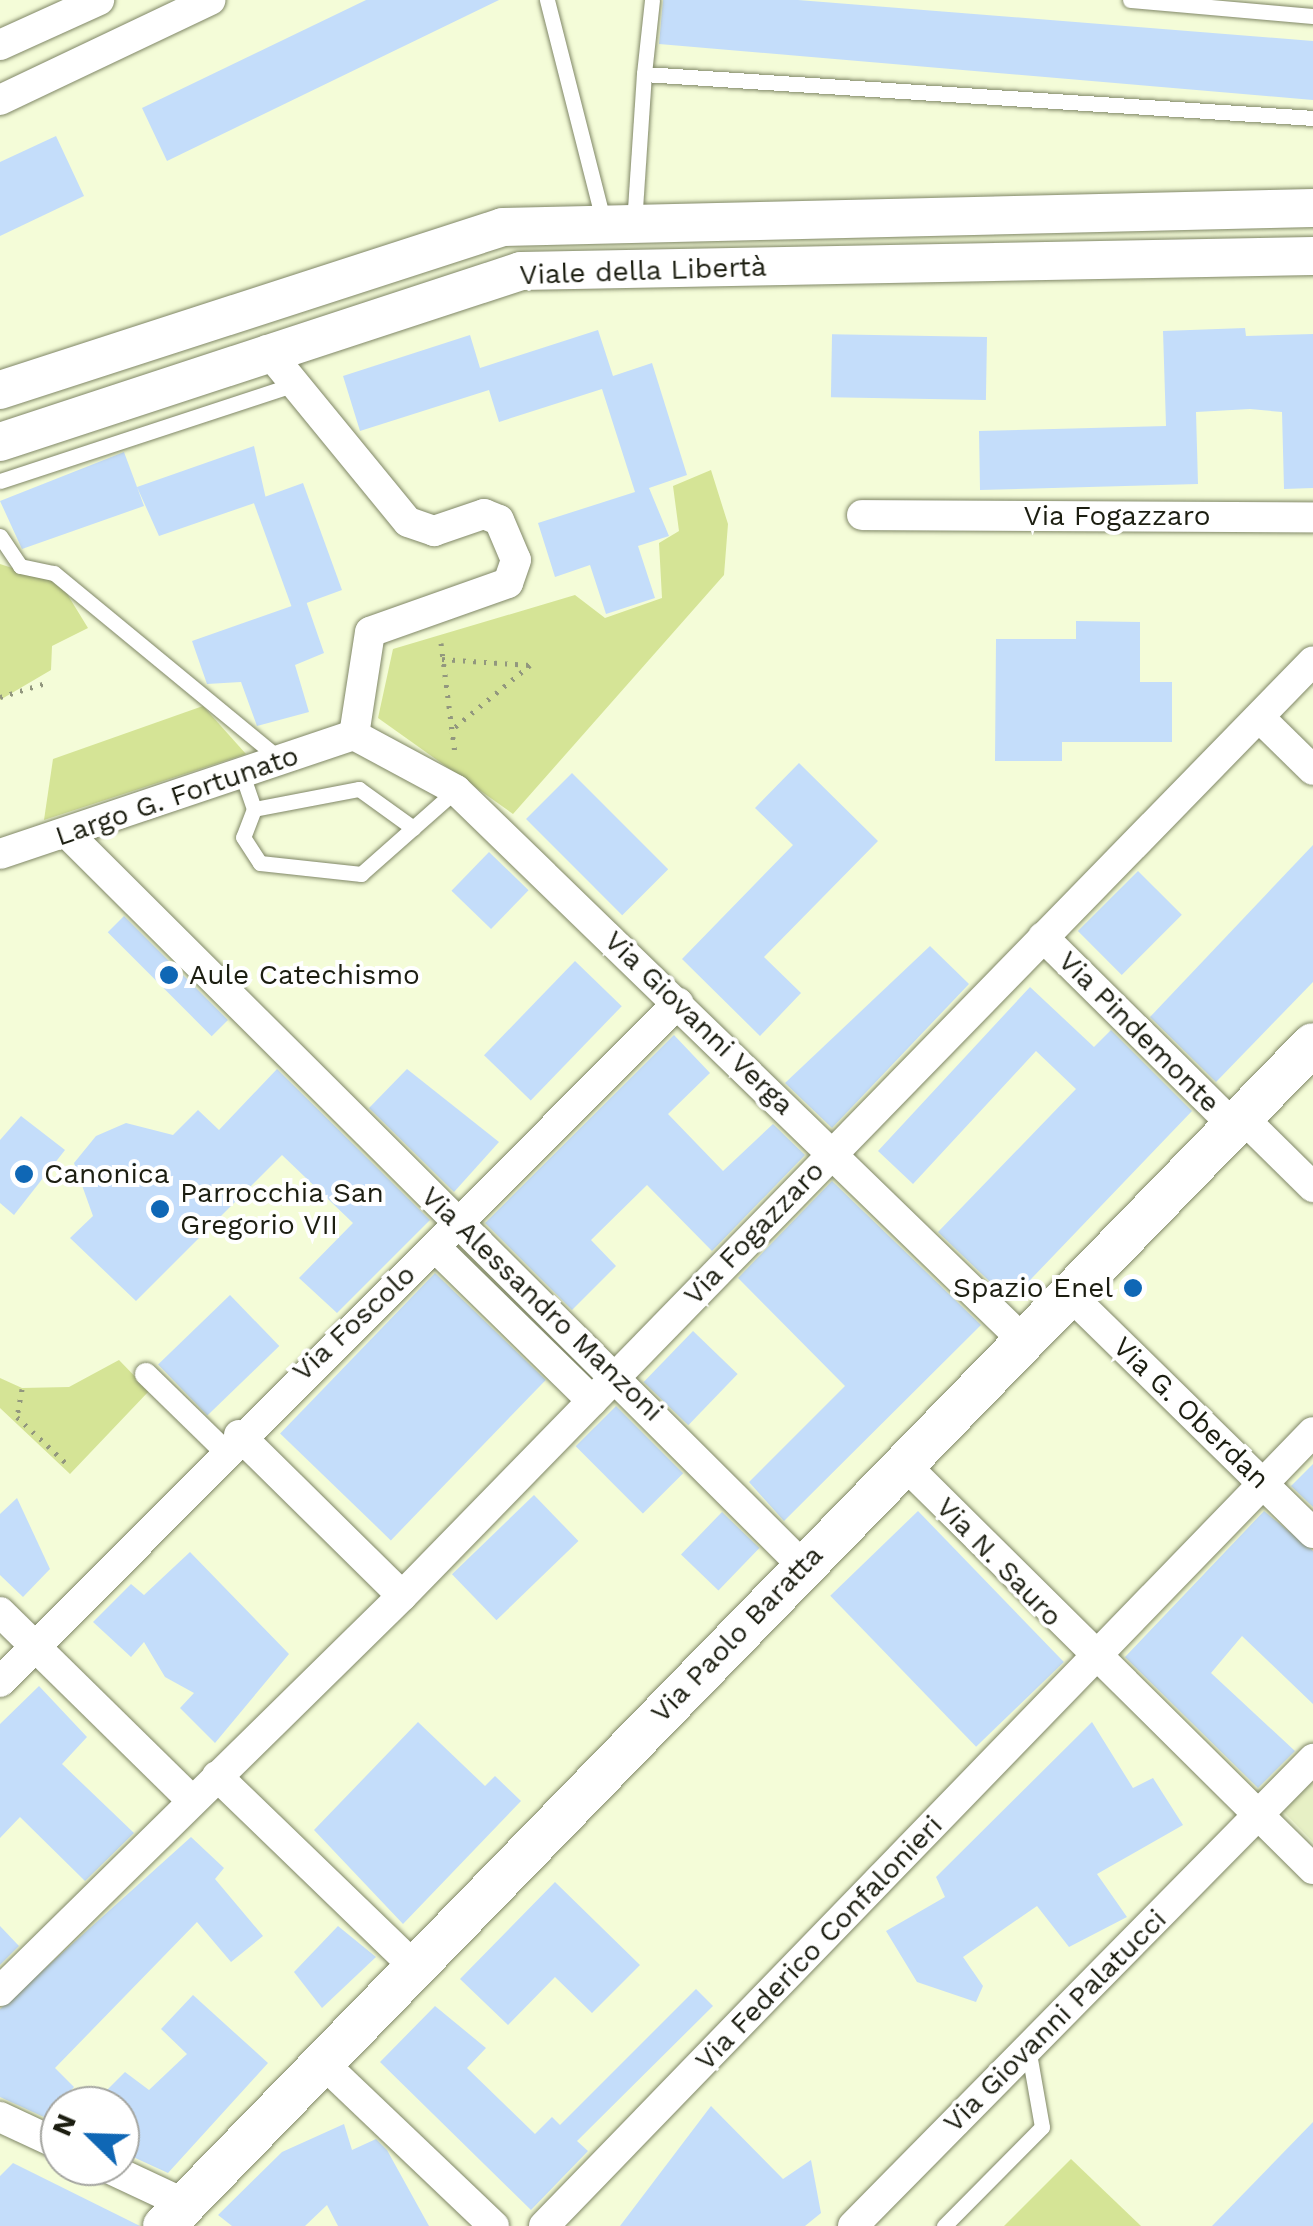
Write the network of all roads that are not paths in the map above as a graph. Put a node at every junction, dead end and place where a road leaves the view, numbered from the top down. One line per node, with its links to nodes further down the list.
1 (99, 0): 7 (street)
2 (211, 0): 9 (street)
3 (546, 0): 12 (lane)
4 (652, 0): 8 (lane)
5 (1130, 0): 6 (lane)
6 (1313, 16)
7 (0, 45)
8 (644, 74): 10 (lane); 12 (lane)
9 (0, 100)
10 (1313, 118)
11 (1313, 208): 12 (street, Viale della Libertà)
12 (619, 225): 16 (street, Viale della Libertà)
13 (1313, 256): 14 (street, Viale della Libertà)
14 (267, 350): 15 (street); 17 (street, Viale della Libertà)
15 (292, 385): 18 (lane); 24 (street)
16 (0, 390)
17 (0, 442)
18 (0, 481)
19 (862, 515): 20 (street, Via Fogazzaro)
20 (1313, 517)
21 (0, 536): 25 (lane)
22 (1313, 662): 23 (street, Via Fogazzaro)
23 (1260, 718): 26 (street); 33 (street, Via Fogazzaro)
24 (354, 736): 25 (street, Largo G. Fortunato); 28 (street, Via Giovanni Verga)
25 (282, 760): 27 (street, Largo G. Fortunato)
26 (1313, 770)
27 (242, 774): 29 (lane); 31 (street, Largo G. Fortunato)
28 (457, 778): 30 (lane); 34 (street, Via Giovanni Verga)
29 (254, 809): 30 (lane); 30 (lane)
30 (412, 828)
31 (68, 834): 32 (street, Largo G. Fortunato); 39 (street, Via Alessandro Manzoni)
32 (0, 854)
33 (1044, 938): 36 (street, Via Pindemonte); 37 (street, Via Fogazzaro)
34 (678, 1003): 37 (street, Via Giovanni Verga); 39 (street, Via Foscolo)
35 (1313, 1044): 36 (main road, Via Paolo Baratta)
36 (1238, 1121): 38 (street, Via Pindemonte); 41 (main road, Via Paolo Baratta)
37 (832, 1152): 42 (street, Via Giovanni Verga); 44 (street, Via Fogazzaro)
38 (1313, 1187)
39 (460, 1224): 40 (street, Via Foscolo); 44 (street, Via Alessandro Manzoni)
40 (435, 1247): 45 (street); 47 (street, Via Foscolo)
41 (1068, 1293): 42 (main road, Via Paolo Baratta); 49 (street, Via G. Oberdan)
42 (1022, 1339): 48 (main road, Via Paolo Baratta)
43 (146, 1374): 47 (street)
44 (617, 1376): 45 (street, Via Fogazzaro); 51 (street, Via Alessandro Manzoni)
45 (592, 1400): 52 (street, Via Fogazzaro)
46 (1313, 1432): 49 (street, Via Federico Confalonieri)
47 (231, 1443): 52 (street); 54 (street, Via Foscolo)
48 (903, 1463): 51 (main road, Via Paolo Baratta); 55 (street, Via N. Sauro)
49 (1264, 1484): 50 (street, Via G. Oberdan); 55 (street, Via Federico Confalonieri)
50 (1313, 1533)
51 (802, 1565): 62 (main road, Via Paolo Baratta)
52 (402, 1596): 58 (street, Via Fogazzaro)
53 (0, 1612): 54 (street)
54 (35, 1647): 56 (street, Via Foscolo); 59 (street)
55 (1094, 1660): 60 (street, Via N. Sauro); 71 (street, Via Federico Confalonieri)
56 (0, 1682)
57 (1313, 1759): 60 (street, Via Giovanni Palatucci)
58 (224, 1783): 59 (street, Via Fogazzaro); 62 (street)
59 (192, 1801): 63 (street, Via Fogazzaro)
60 (1258, 1816): 61 (street, Via N. Sauro); 64 (street, Via Giovanni Palatucci)
61 (1313, 1869)
62 (417, 1969): 65 (main road, Via Paolo Baratta)
63 (0, 1991)
64 (1028, 2048): 72 (street, Via Giovanni Palatucci); 73 (lane)
65 (326, 2066): 69 (main road, Via Paolo Baratta); 70 (street)
66 (0, 2117): 67 (street)
67 (40, 2136)
68 (133, 2186): 69 (street)
69 (174, 2215)
70 (494, 2226)
71 (544, 2226)
72 (852, 2226)
73 (944, 2226)

